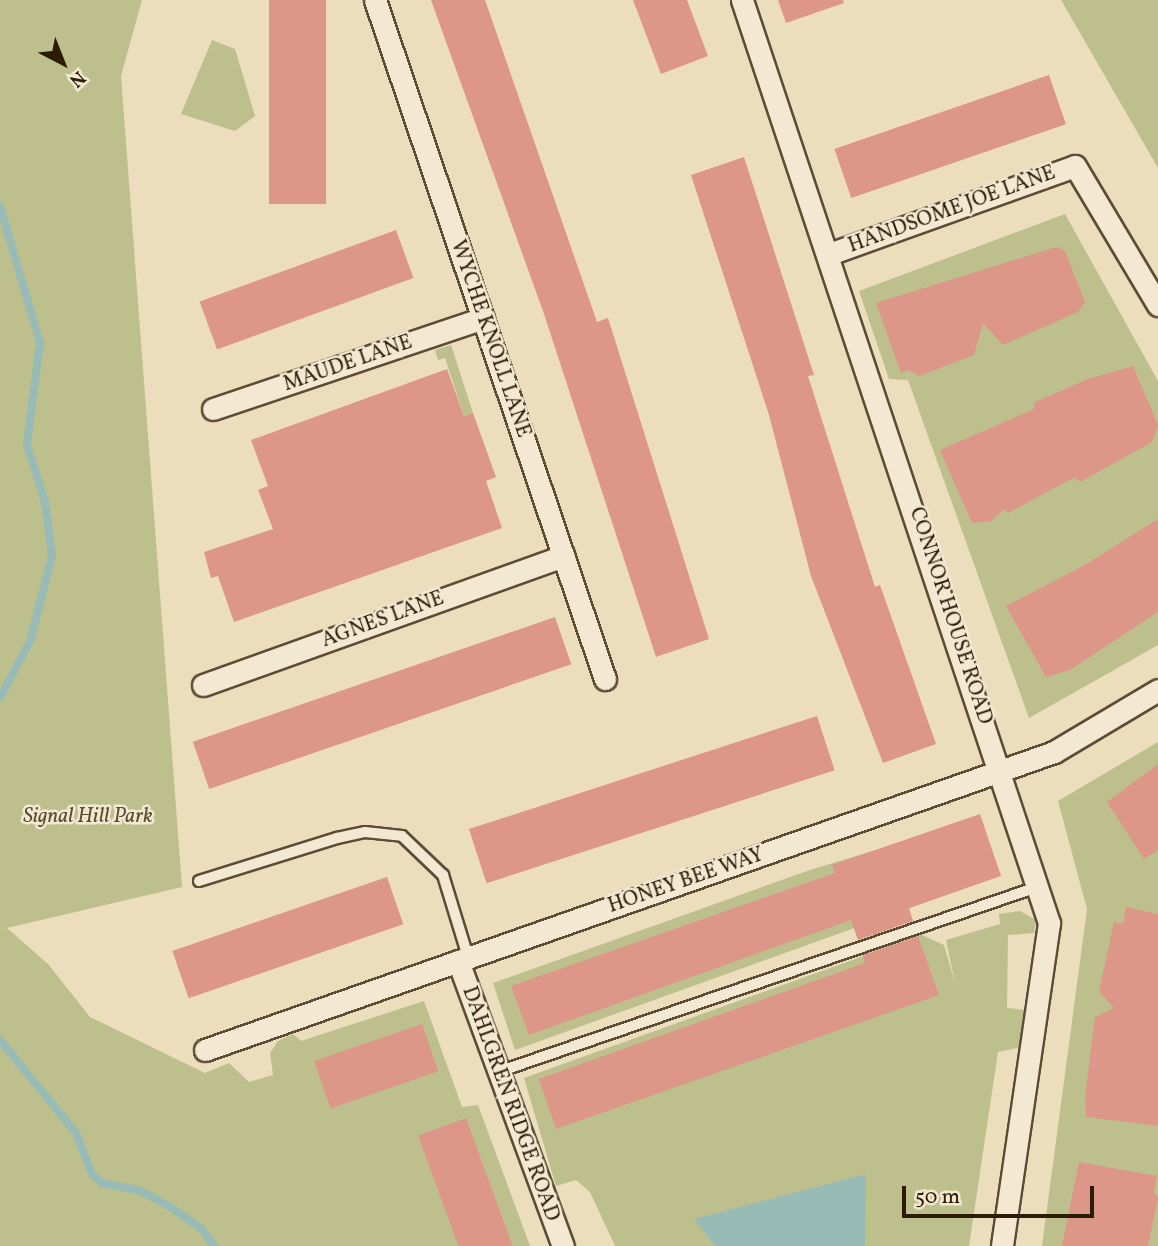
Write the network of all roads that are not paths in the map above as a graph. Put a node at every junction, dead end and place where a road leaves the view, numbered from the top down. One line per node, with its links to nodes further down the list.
1 (375, 0): 5 (street, WYCHE KNOLL LANE)
2 (742, 0): 3 (street, CONNOR HOUSE ROAD)
3 (829, 254): 4 (street, HANDSOME JOE LANE); 11 (street, CONNOR HOUSE ROAD)
4 (1158, 305)
5 (483, 318): 6 (street, MAUDE LANE); 7 (street, WYCHE KNOLL LANE)
6 (213, 409)
7 (564, 556): 8 (street, WYCHE KNOLL LANE); 9 (street, AGNES LANE)
8 (604, 679)
9 (203, 685)
10 (1158, 690): 11 (street, HONEY BEE WAY)
11 (1002, 771): 13 (street, CONNOR HOUSE ROAD); 14 (street, HONEY BEE WAY)
12 (199, 881): 14 (lane)
13 (1040, 886): 16 (lane); 18 (street, CONNOR HOUSE ROAD)
14 (463, 959): 15 (street, HONEY BEE WAY); 16 (street, DAHLGREN RIDGE ROAD)
15 (205, 1050)
16 (498, 1072): 17 (street, DAHLGREN RIDGE ROAD)
17 (563, 1246)
18 (1002, 1246)

